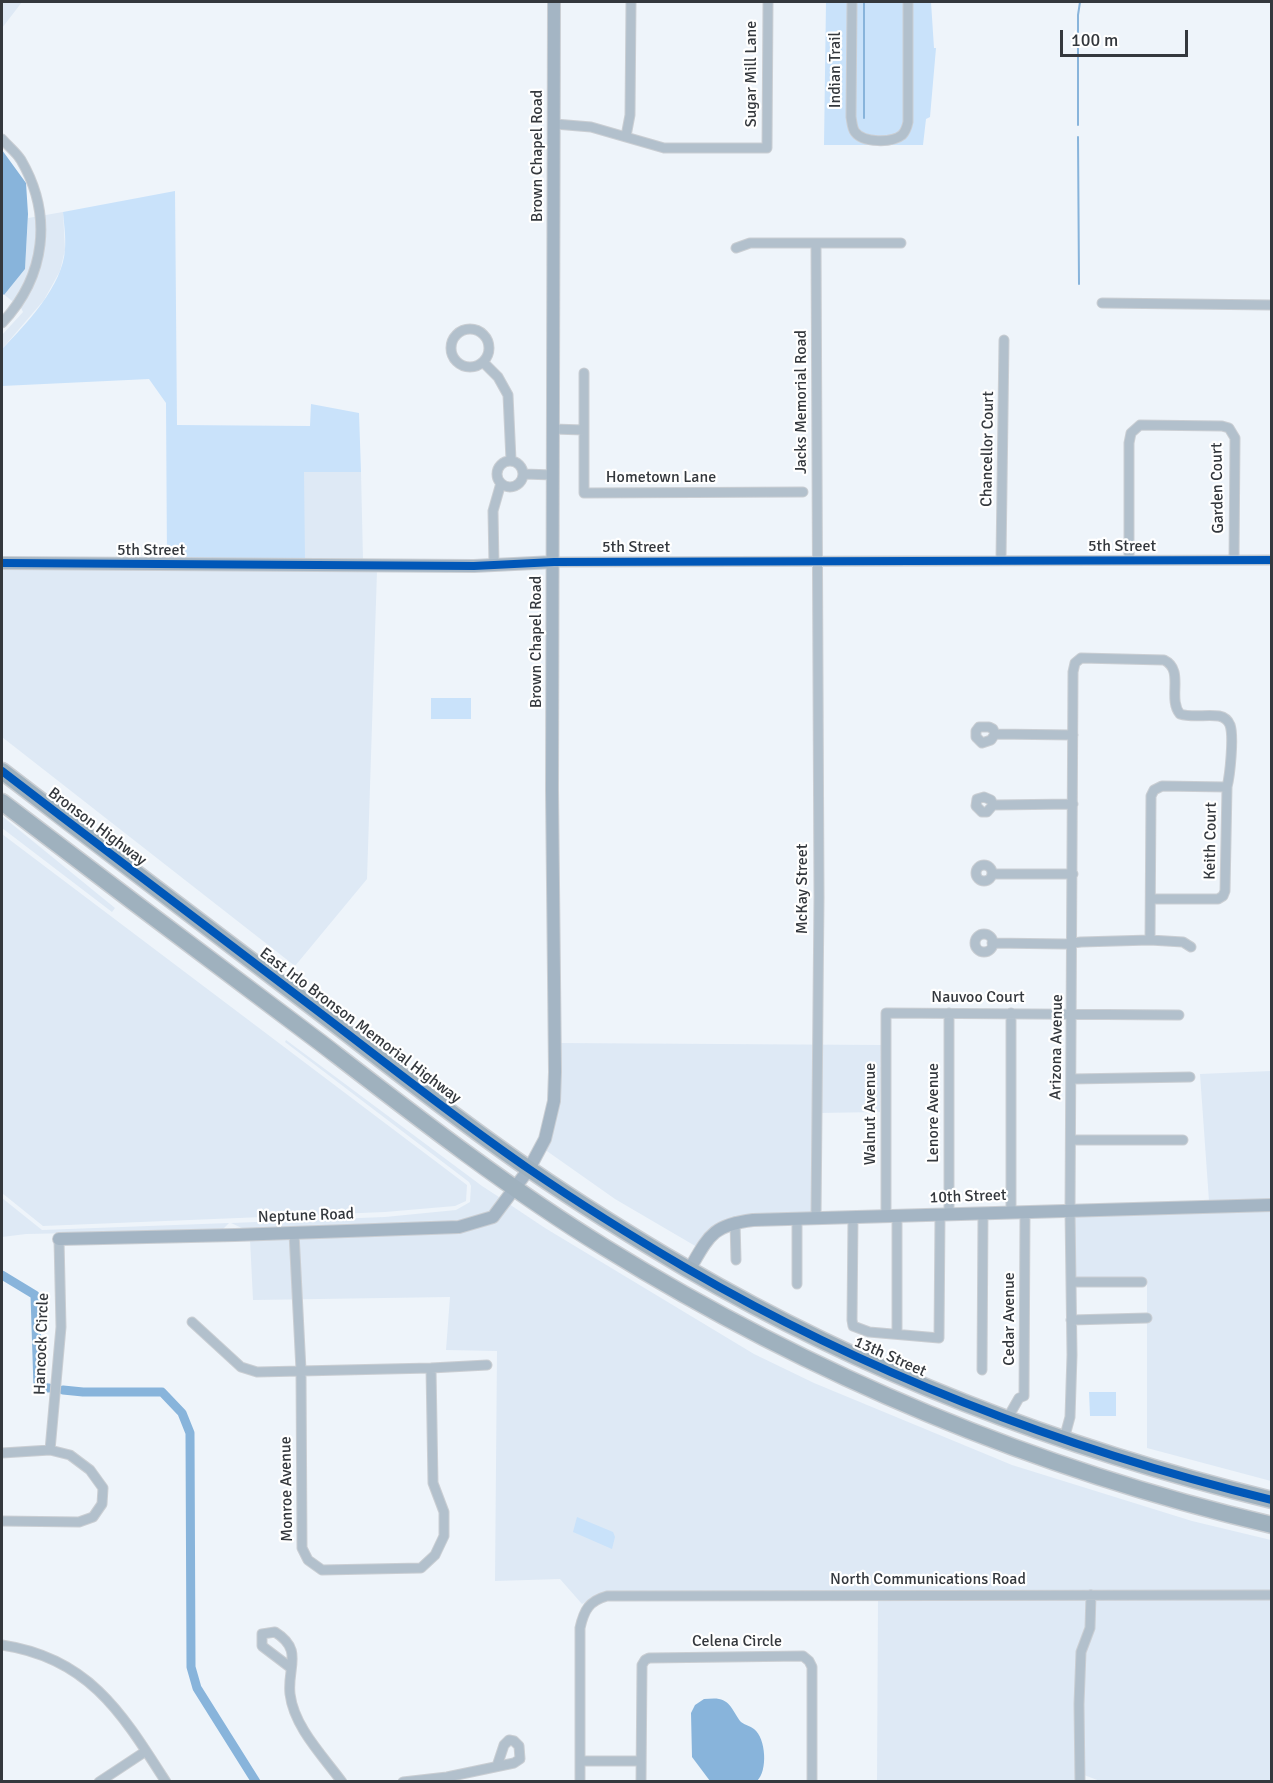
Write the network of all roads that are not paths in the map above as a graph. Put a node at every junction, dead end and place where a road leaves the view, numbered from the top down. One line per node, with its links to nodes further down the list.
1 (554, 2): 6 (street, Brown Chapel Road)
2 (631, 2): 7 (street)
3 (768, 2): 7 (street, Sugar Mill Lane)
4 (852, 2): 5 (street, Indian Trail)
5 (908, 2)
6 (555, 124): 7 (street, Sugar Mill Lane); 18 (street, Brown Chapel Road)
7 (626, 136)
8 (2, 139): 14 (street)
9 (816, 243): 10 (street); 11 (street); 28 (street, Jacks Memorial Road)
10 (901, 243)
11 (736, 248)
12 (1102, 303): 13 (street)
13 (1272, 305)
14 (2, 322)
15 (1004, 340): 25 (street, Chancellor Court)
16 (483, 362): 16 (street); 20 (street)
17 (584, 373): 19 (street, Hometown Lane)
18 (553, 429): 19 (street); 22 (street, Brown Chapel Road)
19 (584, 430): 24 (street, Hometown Lane)
20 (511, 460): 21 (street); 23 (street)
21 (524, 474): 22 (street); 23 (street)
22 (553, 475): 30 (street, Brown Chapel Road)
23 (501, 483): 32 (street)
24 (803, 492)
25 (1001, 559): 26 (street, 5th Street); 28 (street, 5th Street)
26 (1129, 560): 29 (street, 5th Street); 29 (street, Garden Court)
27 (1272, 560): 29 (street, 5th Street)
28 (818, 561): 30 (street, 5th Street); 73 (street, McKay Street)
29 (1234, 561)
30 (554, 562): 32 (street, 5th Street); 63 (street, Brown Chapel Road)
31 (2, 563): 32 (street, 5th Street)
32 (494, 565)
33 (995, 734): 34 (street)
34 (1073, 735): 36 (street, Arizona Avenue); 38 (street, Arizona Avenue)
35 (2, 771): 41 (highway, Bronson Highway)
36 (1227, 787): 44 (street, Keith Court); 44 (street, Keith Court)
37 (2, 802): 40 (highway)
38 (1073, 804): 39 (street); 43 (street, Arizona Avenue)
39 (993, 805)
40 (44, 834): 41 (highway); 46 (highway)
41 (119, 861): 45 (highway, Bronson Highway)
42 (992, 874): 43 (street)
43 (1073, 874): 49 (street, Arizona Avenue)
44 (1151, 898): 48 (street)
45 (176, 903): 47 (highway, East Irlo Bronson Memorial Highway)
46 (167, 927): 47 (highway); 52 (highway)
47 (217, 935): 53 (highway, East Irlo Bronson Memorial Highway)
48 (1150, 940): 49 (street); 51 (street)
49 (1073, 943): 50 (street); 56 (street, Arizona Avenue)
50 (993, 944)
51 (1191, 947)
52 (201, 953): 53 (highway); 64 (highway)
53 (283, 985): 63 (highway, East Irlo Bronson Memorial Highway)
54 (886, 1012): 55 (street, Nauvoo Court); 71 (street, Walnut Avenue)
55 (949, 1012): 57 (street, Nauvoo Court); 70 (street, Lenore Avenue)
56 (1072, 1012): 57 (street, Nauvoo Court); 58 (street, Nauvoo Court); 60 (street, Arizona Avenue)
57 (1011, 1013): 67 (street)
58 (1179, 1014)
59 (1190, 1077): 60 (street)
60 (1071, 1079): 61 (street, Arizona Avenue)
61 (1071, 1140): 62 (street); 66 (street, Arizona Avenue)
62 (1183, 1140)
63 (529, 1169): 64 (street, Neptune Road); 79 (highway, 13th Street)
64 (516, 1188): 76 (street, Neptune Road); 93 (highway)
65 (1272, 1205): 66 (street, 10th Street)
66 (1071, 1211): 68 (street, 10th Street); 80 (street, Arizona Avenue)
67 (1011, 1212): 68 (street, 10th Street); 69 (street, 10th Street)
68 (1025, 1212): 91 (street, Cedar Avenue)
69 (983, 1213): 70 (street, 10th Street); 90 (street)
70 (944, 1214): 71 (street, 10th Street); 86 (street, Lenore Avenue)
71 (891, 1216): 72 (street, 10th Street); 86 (street, Walnut Avenue)
72 (853, 1217): 73 (street, 10th Street); 86 (street)
73 (816, 1218): 74 (street, 10th Street)
74 (797, 1219): 75 (street, 10th Street); 82 (street)
75 (735, 1222): 78 (street); 79 (street, 10th Street)
76 (294, 1233): 77 (street, Neptune Road); 89 (street, Monroe Avenue)
77 (59, 1239): 94 (street, Hancock Circle)
78 (736, 1260)
79 (689, 1270): 91 (highway, 13th Street)
80 (1071, 1282): 81 (street); 84 (street, Arizona Avenue)
81 (1142, 1282)
82 (797, 1284)
83 (1147, 1318): 84 (street)
84 (1071, 1320): 92 (street, Arizona Avenue)
85 (192, 1322): 89 (street)
86 (897, 1333)
87 (487, 1365): 88 (street)
88 (431, 1368): 89 (street); 89 (street, Monroe Avenue)
89 (300, 1370)
90 (982, 1370)
91 (1007, 1419): 92 (highway, 13th Street)
92 (1064, 1439): 93 (highway); 97 (highway, 13th Street)
93 (998, 1442): 96 (highway)
94 (50, 1450): 95 (street); 101 (street)
95 (2, 1453)
96 (1057, 1464): 97 (highway); 98 (highway)
97 (1165, 1472): 99 (highway, 13th Street)
98 (1158, 1496): 100 (highway); 102 (highway)
99 (1272, 1500)
100 (1272, 1516)
101 (2, 1521)
102 (1272, 1525)
103 (1090, 1595): 104 (street, North Communications Road); 108 (street, North Communications Road); 118 (street)
104 (1272, 1595)
105 (2, 1645): 107 (street)
106 (291, 1668): 113 (street)
107 (146, 1751): 111 (street); 112 (street)
108 (580, 1761): 109 (street); 115 (street)
109 (640, 1761): 116 (street, Celena Circle); 117 (street, Celena Circle)
110 (497, 1766): 114 (street)
111 (99, 1782)
112 (166, 1782)
113 (342, 1782)
114 (404, 1782)
115 (580, 1782)
116 (641, 1782)
117 (812, 1782)
118 (1080, 1782)

